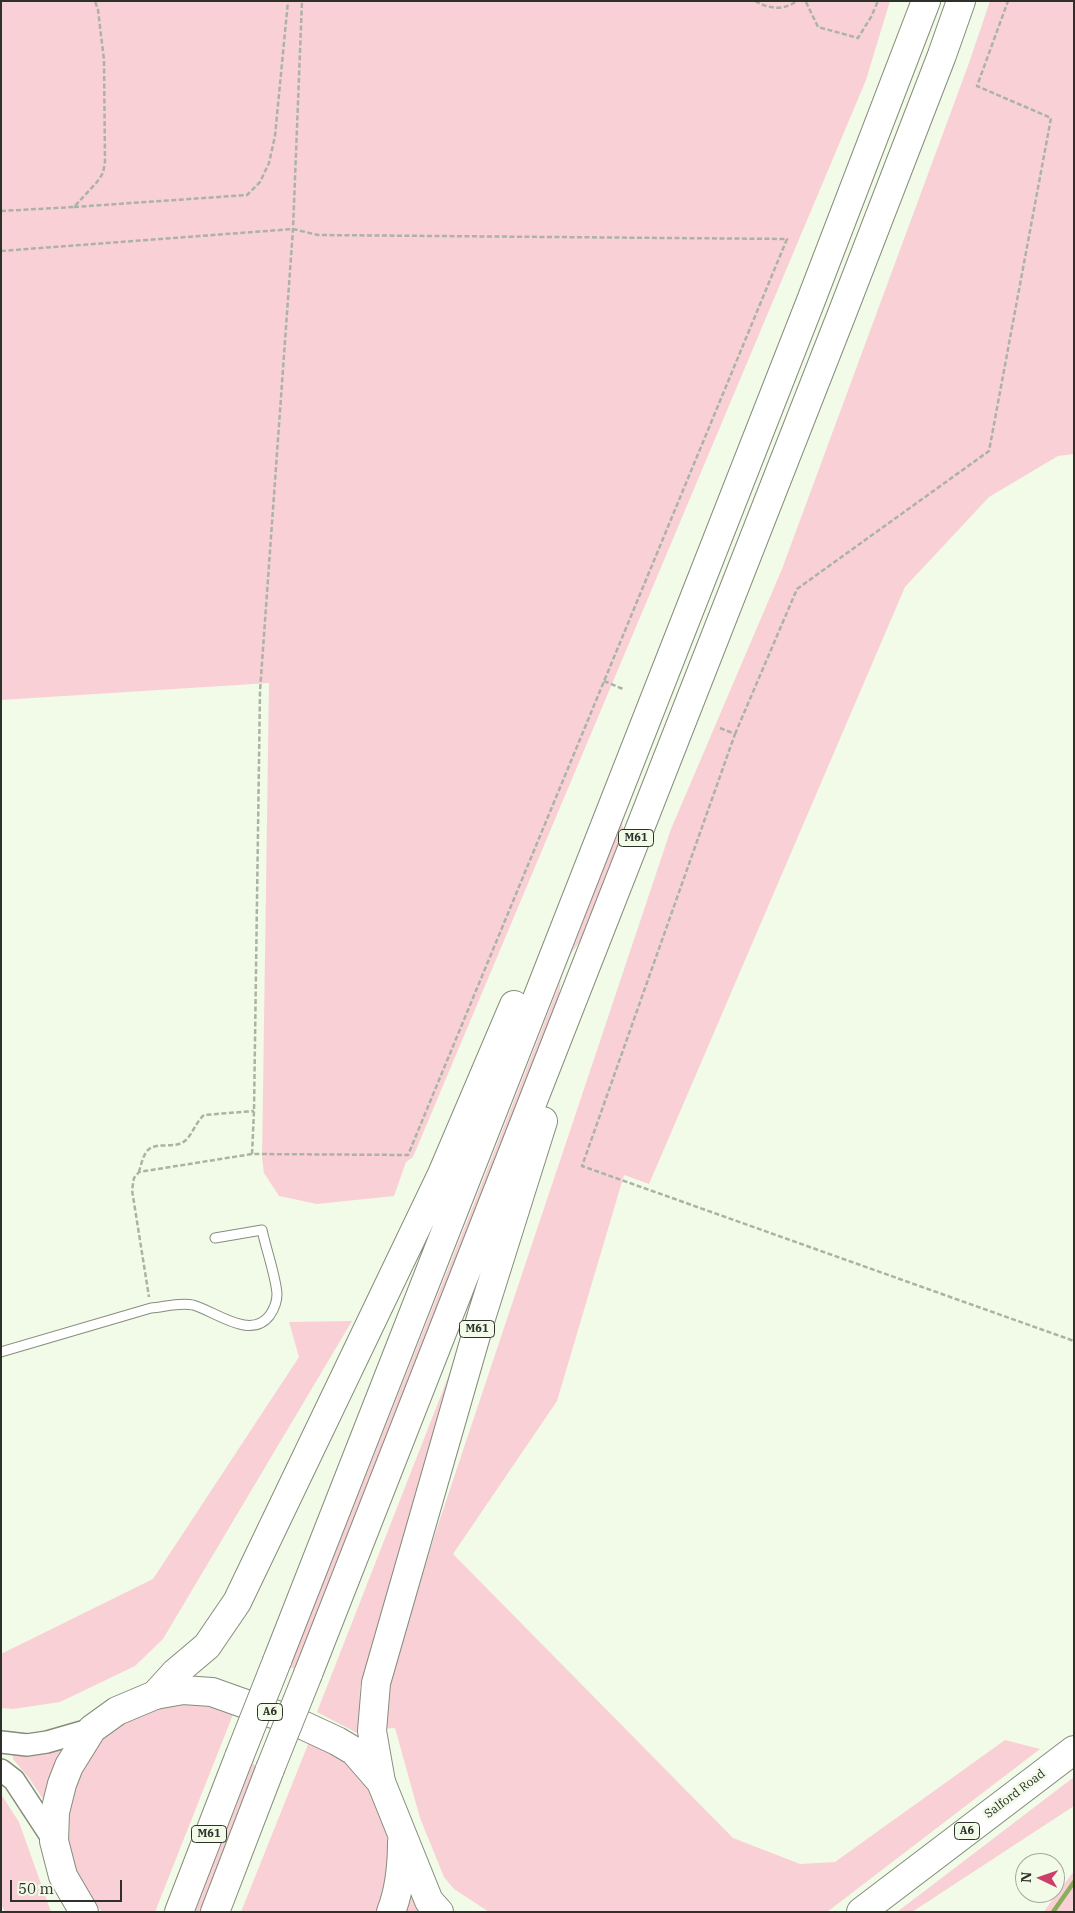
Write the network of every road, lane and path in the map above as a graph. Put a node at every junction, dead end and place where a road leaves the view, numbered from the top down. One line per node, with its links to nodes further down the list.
1 (95, 1): 11 (path)
2 (288, 1): 11 (path)
3 (302, 1): 13 (path)
4 (755, 1): 5 (path)
5 (797, 1)
6 (878, 1): 10 (path)
7 (926, 1): 19 (main road, M61)
8 (961, 1): 20 (main road, M61)
9 (1008, 1): 18 (path)
10 (806, 2)
11 (74, 207): 12 (path)
12 (1, 211)
13 (292, 229): 14 (path); 15 (path); 21 (path)
14 (1, 251)
15 (604, 680): 16 (path); 22 (path)
16 (623, 689)
17 (720, 728): 18 (path)
18 (735, 734): 26 (path)
19 (622, 779): 28 (main road, M61); 37 (main road, M61, bridge)
20 (618, 883): 33 (main road, M61); 38 (main road, M61, bridge)
21 (254, 1111): 22 (path); 23 (path)
22 (252, 1154): 23 (path)
23 (139, 1172): 25 (path)
24 (215, 1238): 25 (lane)
25 (151, 1308): 27 (lane)
26 (1074, 1341)
27 (1, 1352)
28 (154, 1695): 29 (main road, A6); 33 (main road, A6)
29 (92, 1729): 30 (street); 35 (main road, A6)
30 (1, 1742)
31 (1074, 1750): 41 (main road, Salford Road / A6)
32 (1, 1770): 35 (street)
33 (381, 1782): 34 (main road, A6)
34 (402, 1836): 39 (main road, A6); 40 (main road, A6)
35 (54, 1841): 36 (main road, A6)
36 (82, 1911)
37 (179, 1911)
38 (215, 1912)
39 (391, 1912)
40 (439, 1912)
41 (861, 1912)

